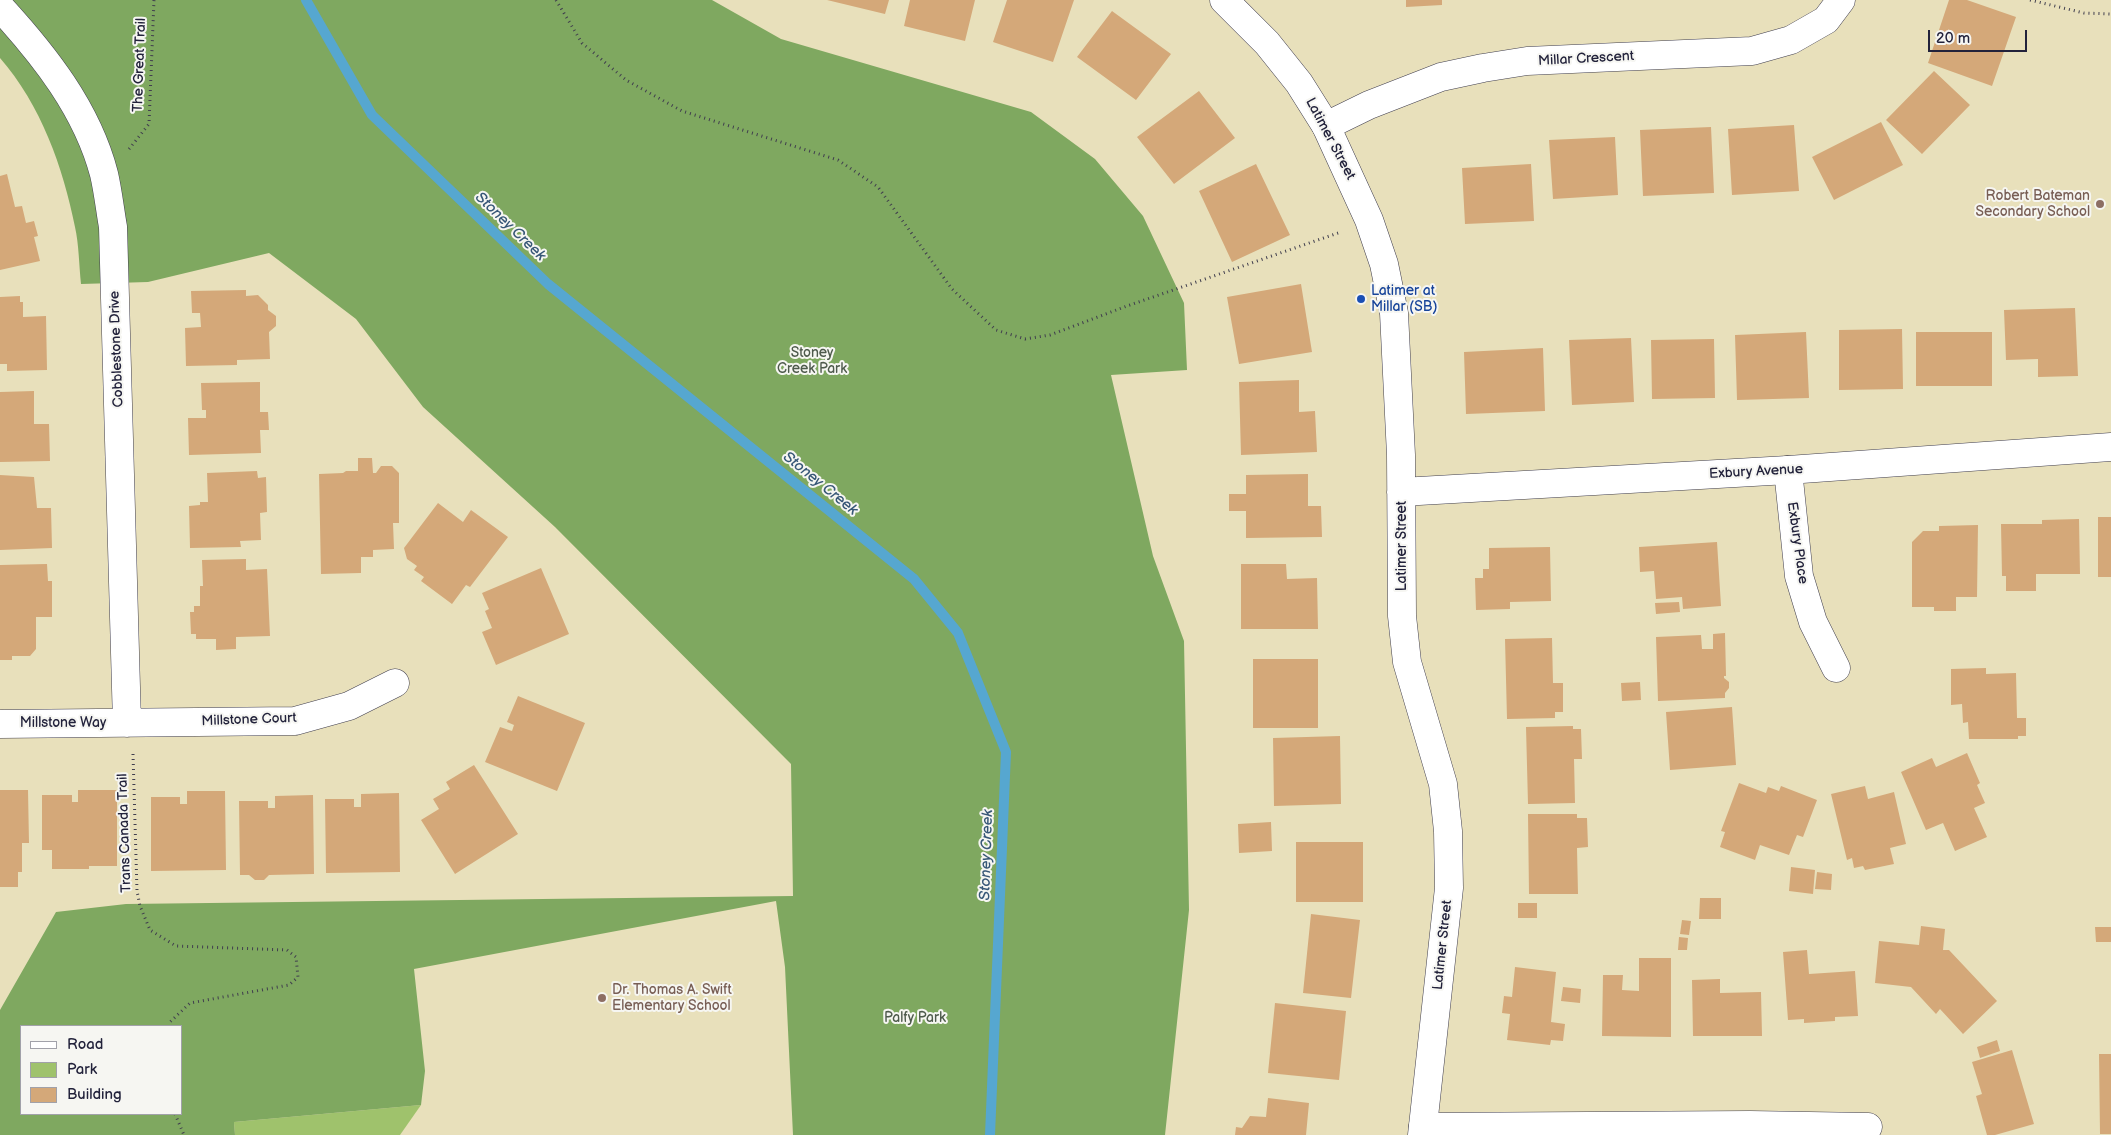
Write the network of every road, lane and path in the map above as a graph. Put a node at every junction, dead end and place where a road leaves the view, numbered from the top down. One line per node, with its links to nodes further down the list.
1 (154, 0): 9 (path, The Great Trail)
2 (556, 0): 10 (path)
3 (1224, 0): 8 (street, Latimer Street)
4 (1841, 0): 8 (street, Millar Crescent)
5 (2030, 0): 7 (path)
6 (0, 7): 9 (street, Cobblestone Drive)
7 (2111, 14)
8 (1326, 126): 10 (street, Latimer Street)
9 (104, 174): 16 (street, Cobblestone Drive)
10 (1369, 220): 13 (street, Latimer Street)
11 (2111, 447): 12 (street, Exbury Avenue)
12 (1788, 470): 13 (street, Exbury Avenue); 14 (street, Exbury Place)
13 (1401, 492): 22 (street, Latimer Street)
14 (1836, 668)
15 (395, 683): 16 (street, Millstone Court)
16 (127, 723): 17 (street, Millstone Way)
17 (0, 724)
18 (133, 750): 19 (path, Trans Canada Trail)
19 (169, 1025)
20 (175, 1115): 23 (path)
21 (1868, 1127): 22 (street)
22 (1422, 1131)
23 (184, 1135)

